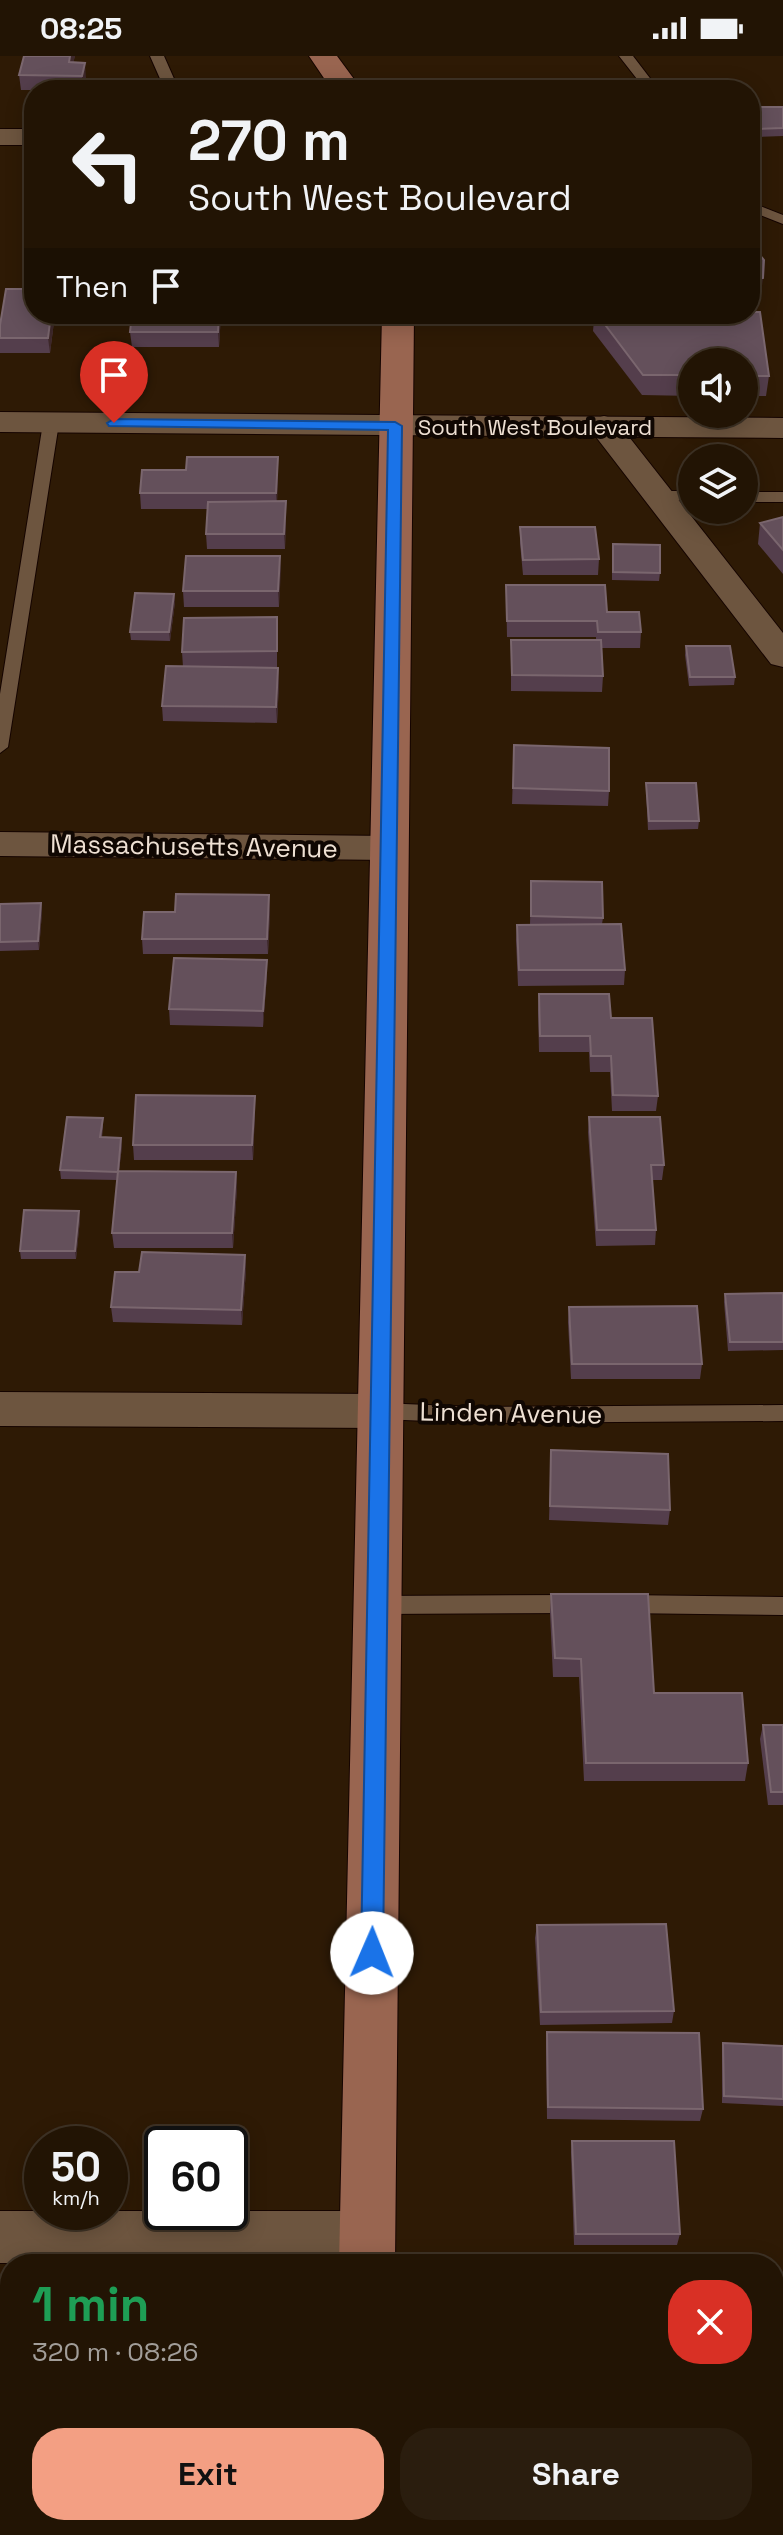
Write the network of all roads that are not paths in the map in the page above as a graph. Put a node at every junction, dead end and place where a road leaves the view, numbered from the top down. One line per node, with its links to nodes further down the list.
1 (157, 56): 4 (lane)
2 (323, 56): 5 (main road)
3 (626, 56): 6 (lane)
4 (169, 80)
5 (340, 80)
6 (644, 80)
7 (0, 137): 8 (street)
8 (24, 137)
9 (760, 210): 10 (lane)
10 (783, 220)
11 (398, 324): 14 (main road)
12 (0, 422): 13 (street, South West Boulevard)
13 (51, 423): 14 (street, South West Boulevard); 22 (lane)
14 (395, 426): 15 (street, South West Boulevard); 24 (main road)
15 (604, 426): 16 (street, South West Boulevard); 17 (street)
16 (783, 428)
17 (659, 496): 18 (lane); 21 (street)
18 (678, 496)
19 (758, 497): 20 (lane)
20 (783, 497)
21 (783, 656)
22 (0, 747)
23 (0, 844): 24 (street, Massachusetts Avenue)
24 (389, 848): 26 (main road)
25 (0, 1409): 26 (street, Linden Avenue)
26 (380, 1411): 27 (lane, Linden Avenue); 28 (main road)
27 (783, 1413)
28 (377, 1605): 29 (lane); 31 (main road)
29 (783, 1606)
30 (0, 2237): 31 (street)
31 (368, 2251)

